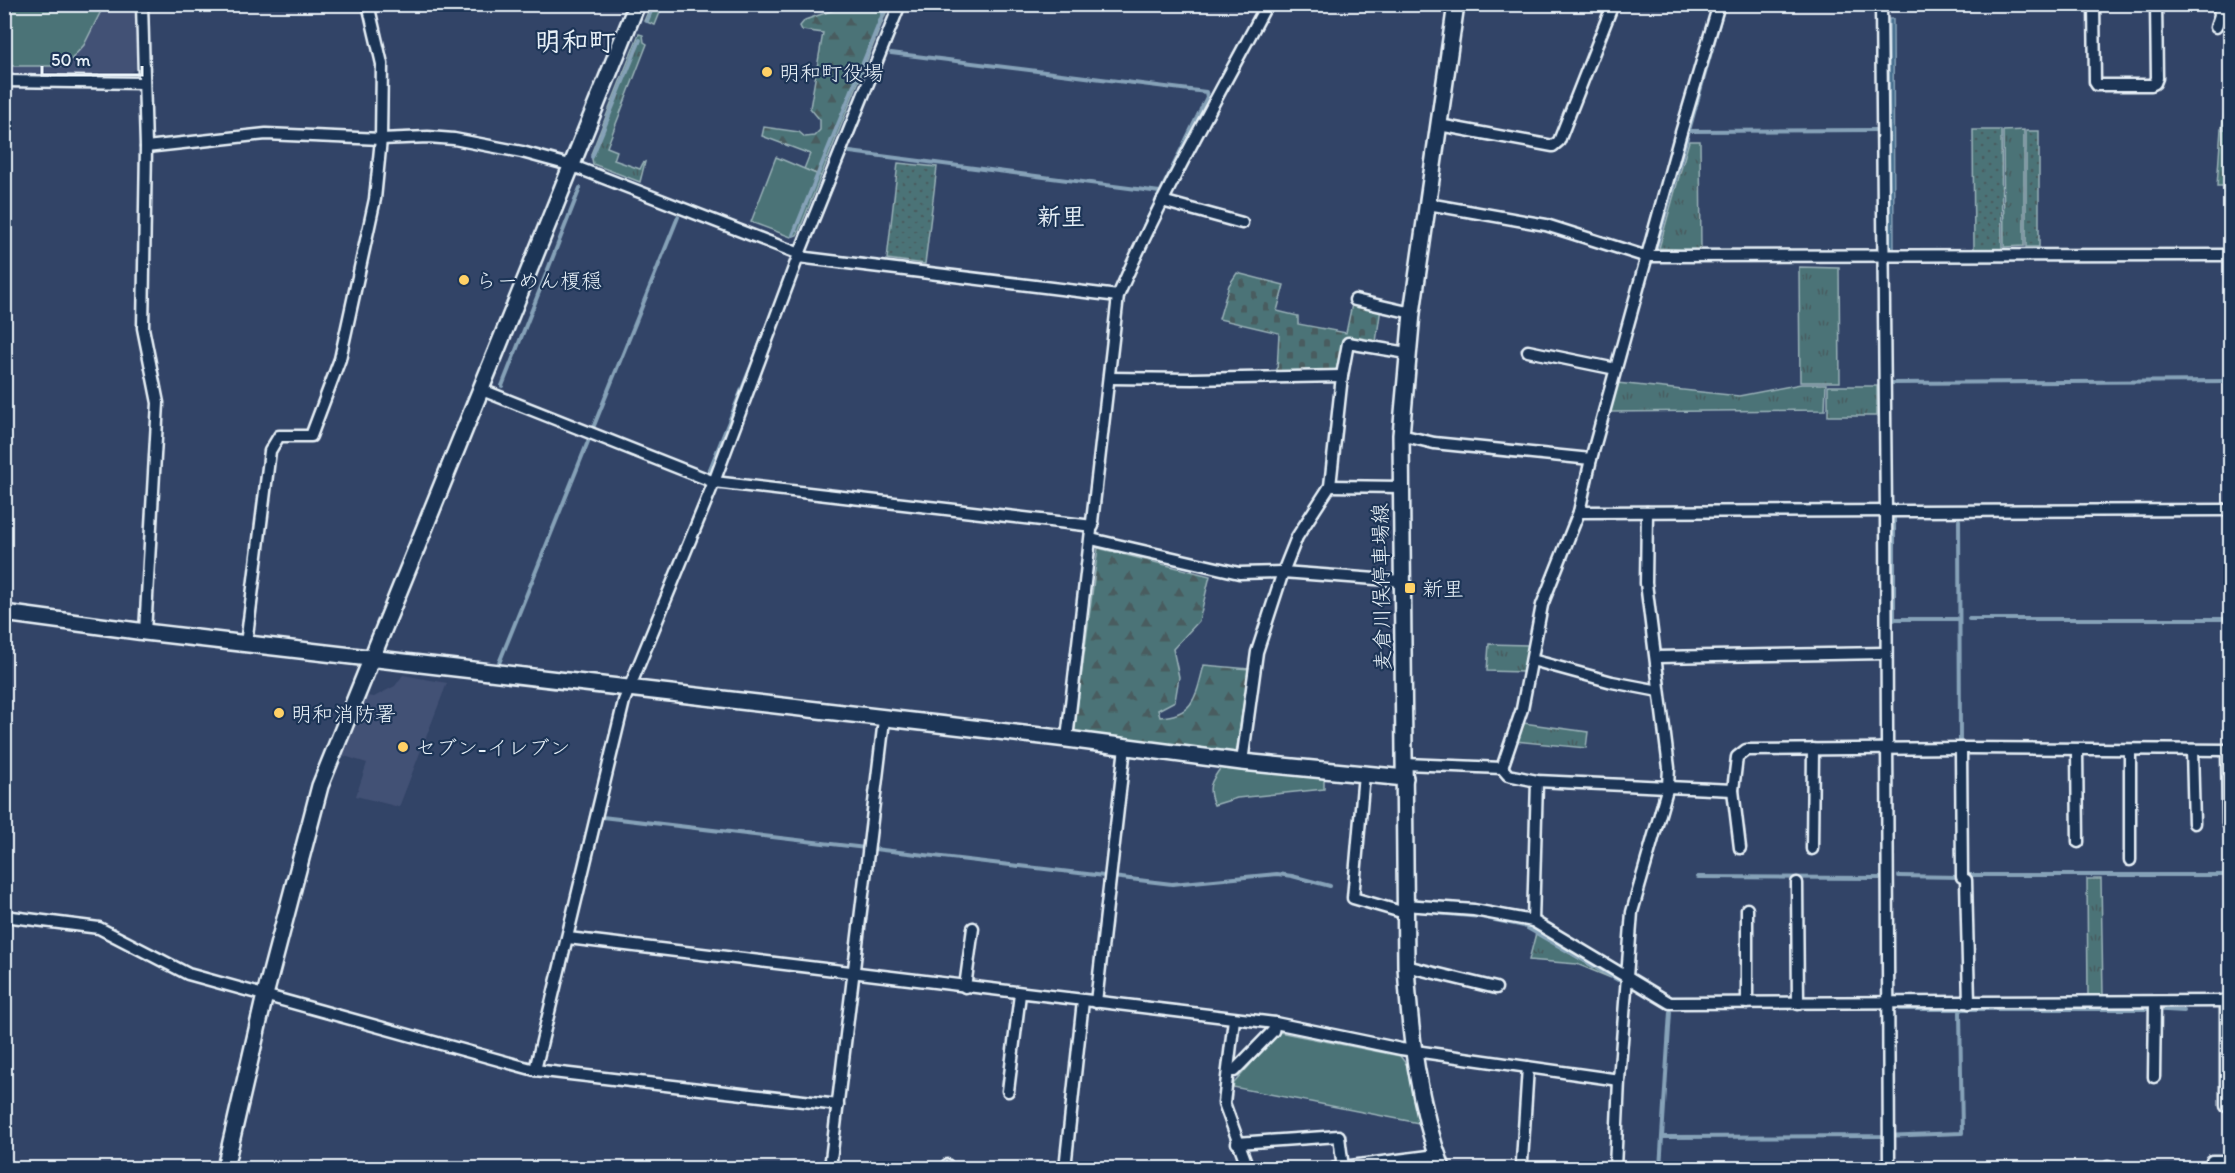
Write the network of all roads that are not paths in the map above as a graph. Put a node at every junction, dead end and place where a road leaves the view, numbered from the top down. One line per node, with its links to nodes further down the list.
1 (142, 4): 15 (street)
2 (368, 4): 17 (street)
3 (637, 4): 19 (street)
4 (900, 4): 24 (street)
5 (1267, 4): 20 (street)
6 (1456, 4): 16 (street, 麦倉川俣停車場線)
7 (1613, 4): 16 (street)
8 (1719, 4): 25 (street)
9 (1881, 4): 26 (street)
10 (2094, 4): 11 (street)
11 (2156, 4)
12 (2219, 4): 13 (street)
13 (2216, 27)
14 (4, 81): 15 (street)
15 (144, 83): 18 (street)
16 (1439, 126): 21 (street, 麦倉川俣停車場線)
17 (381, 139): 18 (street); 19 (street); 51 (street)
18 (146, 147): 50 (street)
19 (573, 165): 24 (street); 35 (street)
20 (1162, 201): 22 (street); 27 (street)
21 (1428, 204): 25 (street); 29 (street, 麦倉川俣停車場線)
22 (1242, 224)
23 (2230, 255): 26 (street)
24 (799, 256): 27 (street); 38 (street)
25 (1648, 256): 26 (street); 32 (street)
26 (1884, 256): 42 (street)
27 (1118, 296): 34 (street)
28 (1355, 300): 29 (street)
29 (1412, 312): 31 (street, 麦倉川俣停車場線)
30 (1528, 351): 32 (street)
31 (1407, 353): 33 (street); 36 (street, 麦倉川俣停車場線)
32 (1616, 369): 37 (street)
33 (1342, 376): 34 (street); 39 (street)
34 (1109, 378): 45 (street)
35 (482, 390): 38 (street); 54 (street)
36 (1401, 435): 37 (street); 40 (street, 麦倉川俣停車場線)
37 (1591, 459): 43 (street)
38 (714, 482): 45 (street); 56 (street)
39 (1330, 486): 40 (street); 47 (street)
40 (1401, 487): 48 (street, 麦倉川俣停車場線)
41 (2230, 510): 42 (street)
42 (1886, 511): 44 (street); 52 (street)
43 (1579, 512): 44 (street); 55 (street)
44 (1647, 512): 53 (street)
45 (1093, 526): 46 (street)
46 (1091, 538): 47 (street); 59 (street)
47 (1283, 572): 48 (street); 68 (street)
48 (1402, 581): 70 (street, 麦倉川俣停車場線)
49 (4, 613): 50 (street)
50 (145, 632): 51 (street)
51 (246, 644): 54 (street)
52 (1886, 653): 53 (street); 62 (street)
53 (1656, 657): 57 (street)
54 (372, 660): 56 (street); 93 (street)
55 (1532, 660): 57 (street); 69 (street)
56 (630, 690): 58 (street); 87 (street)
57 (1659, 692): 73 (street)
58 (884, 720): 59 (street); 89 (street)
59 (1067, 739): 60 (street)
60 (1125, 747): 68 (street); 97 (street)
61 (1813, 749): 62 (street); 74 (street); 79 (street)
62 (1887, 749): 63 (street); 102 (street)
63 (1961, 749): 64 (street); 98 (street)
64 (2077, 750): 65 (street); 77 (street)
65 (2130, 750): 66 (street); 80 (street)
66 (2192, 750): 67 (street); 75 (street)
67 (2229, 750): 76 (street)
68 (1242, 762): 71 (street)
69 (1502, 768): 70 (street); 72 (street)
70 (1405, 771): 71 (street); 82 (street, 麦倉川俣停車場線)
71 (1364, 774): 82 (street)
72 (1537, 781): 73 (street); 85 (street)
73 (1668, 786): 74 (street); 90 (street)
74 (1733, 790): 78 (street)
75 (2194, 823)
76 (2228, 824)
77 (2078, 842)
78 (1740, 848)
79 (1812, 849)
80 (2130, 860)
81 (1797, 883): 101 (street)
82 (1405, 909): 85 (street); 88 (street, 麦倉川俣停車場線)
83 (1748, 909): 100 (street)
84 (4, 916): 93 (street)
85 (1533, 921): 90 (street)
86 (973, 928): 91 (street)
87 (568, 938): 89 (street); 107 (street)
88 (1406, 966): 92 (street); 105 (street, 麦倉川俣停車場線)
89 (854, 973): 91 (street); 112 (street)
90 (1627, 977): 100 (street); 110 (street)
91 (965, 987): 94 (street)
92 (1496, 988)
93 (265, 994): 107 (street); 118 (street)
94 (1020, 994): 95 (street); 111 (street)
95 (1083, 1001): 97 (street); 120 (street)
96 (2228, 1001): 99 (street); 113 (street)
97 (1095, 1002): 103 (street)
98 (1969, 1003): 99 (street); 102 (street)
99 (2155, 1003): 109 (street)
100 (1747, 1004): 101 (street)
101 (1798, 1004): 102 (street)
102 (1887, 1004): 124 (street)
103 (1234, 1018): 104 (street); 108 (street)
104 (1275, 1023): 105 (street); 108 (street)
105 (1414, 1051): 106 (street); 117 (street, 麦倉川俣停車場線)
106 (1528, 1067): 110 (street); 115 (street)
107 (535, 1070): 112 (street)
108 (1228, 1071): 114 (street)
109 (2154, 1077)
110 (1619, 1080): 123 (street)
111 (1008, 1091)
112 (838, 1105): 119 (street)
113 (2226, 1106)
114 (1237, 1143): 121 (street); 122 (street)
115 (1522, 1161)
116 (2230, 1161): 125 (street)
117 (1439, 1162): 122 (street)
118 (225, 1168)
119 (830, 1168)
120 (1065, 1168)
121 (1248, 1168)
122 (1339, 1168)
123 (1615, 1168)
124 (1889, 1168)
125 (2212, 1168)

